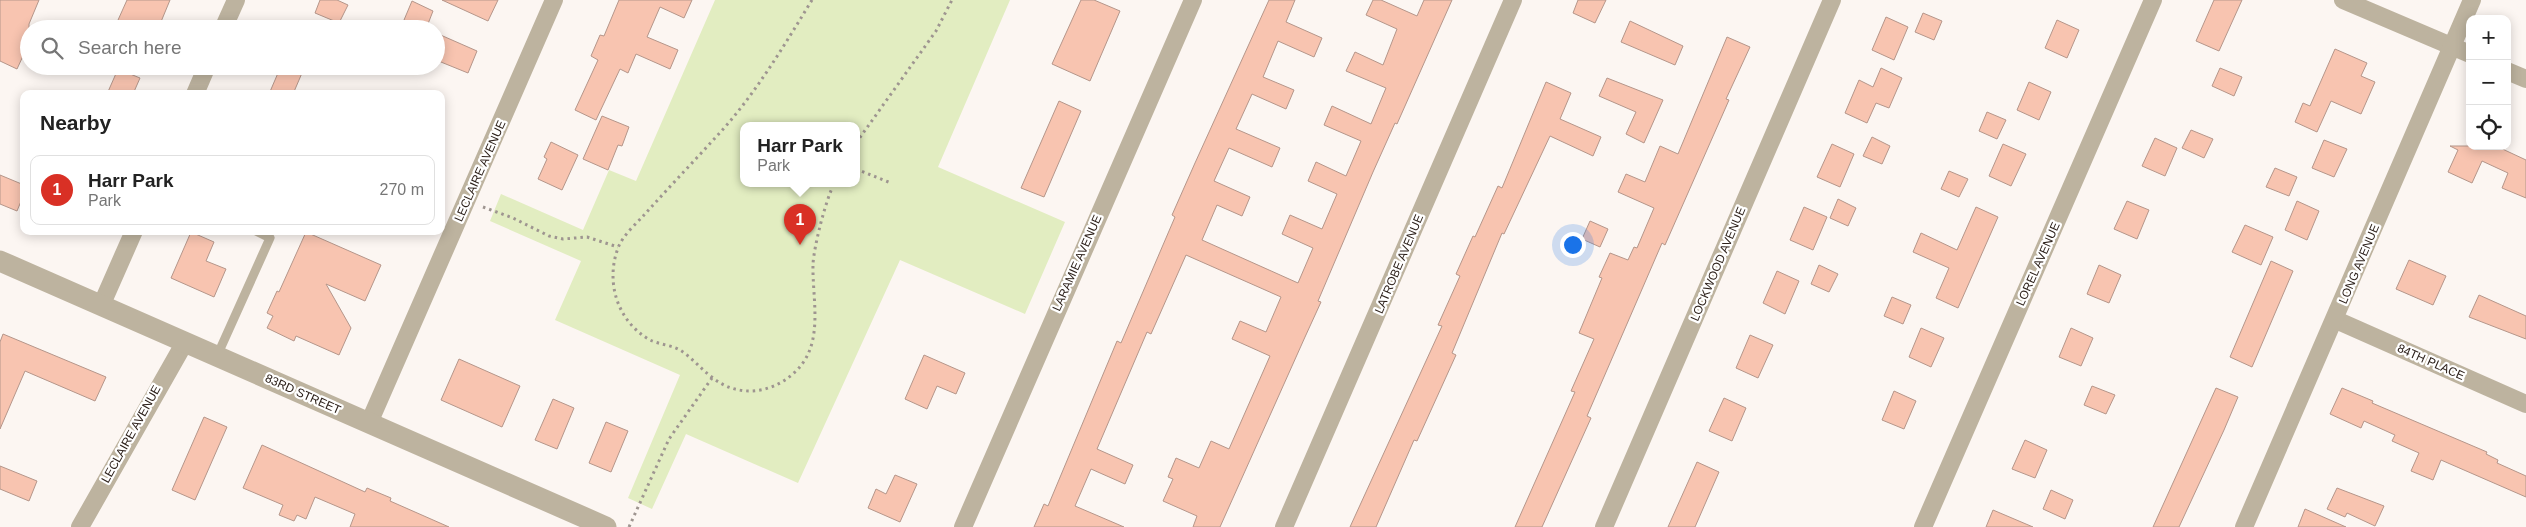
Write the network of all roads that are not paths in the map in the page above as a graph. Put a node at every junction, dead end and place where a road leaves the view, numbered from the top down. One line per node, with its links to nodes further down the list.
1 (236, 0): 9 (street)
2 (554, 0): 24 (street, LECLAIRE AVENUE)
3 (1194, 0): 27 (street, LARAMIE AVENUE)
4 (1513, 0): 28 (street, LATROBE AVENUE)
5 (1832, 0): 29 (street, LOCKWOOD AVENUE)
6 (2153, 0): 30 (street, LOREL AVENUE)
7 (2343, 0): 10 (street)
8 (2472, 0): 10 (street, LONG AVENUE)
9 (227, 20)
10 (2452, 46): 11 (street); 20 (street, LONG AVENUE)
11 (2466, 52)
12 (2511, 72): 14 (street)
13 (203, 75): 15 (street)
14 (2526, 79)
15 (197, 90)
16 (132, 235): 19 (street)
17 (264, 235): 22 (lane)
18 (0, 261): 19 (street, 83RD STREET)
19 (101, 306): 21 (street, 83RD STREET)
20 (2336, 320): 23 (street, 84TH PLACE); 31 (street, LONG AVENUE)
21 (184, 342): 22 (street, 83RD STREET); 25 (street, LECLAIRE AVENUE)
22 (217, 356): 24 (street, 83RD STREET)
23 (2526, 404)
24 (369, 423): 26 (street, 83RD STREET)
25 (80, 527)
26 (606, 527)
27 (963, 527)
28 (1284, 527)
29 (1604, 527)
30 (1923, 527)
31 (2244, 527)

